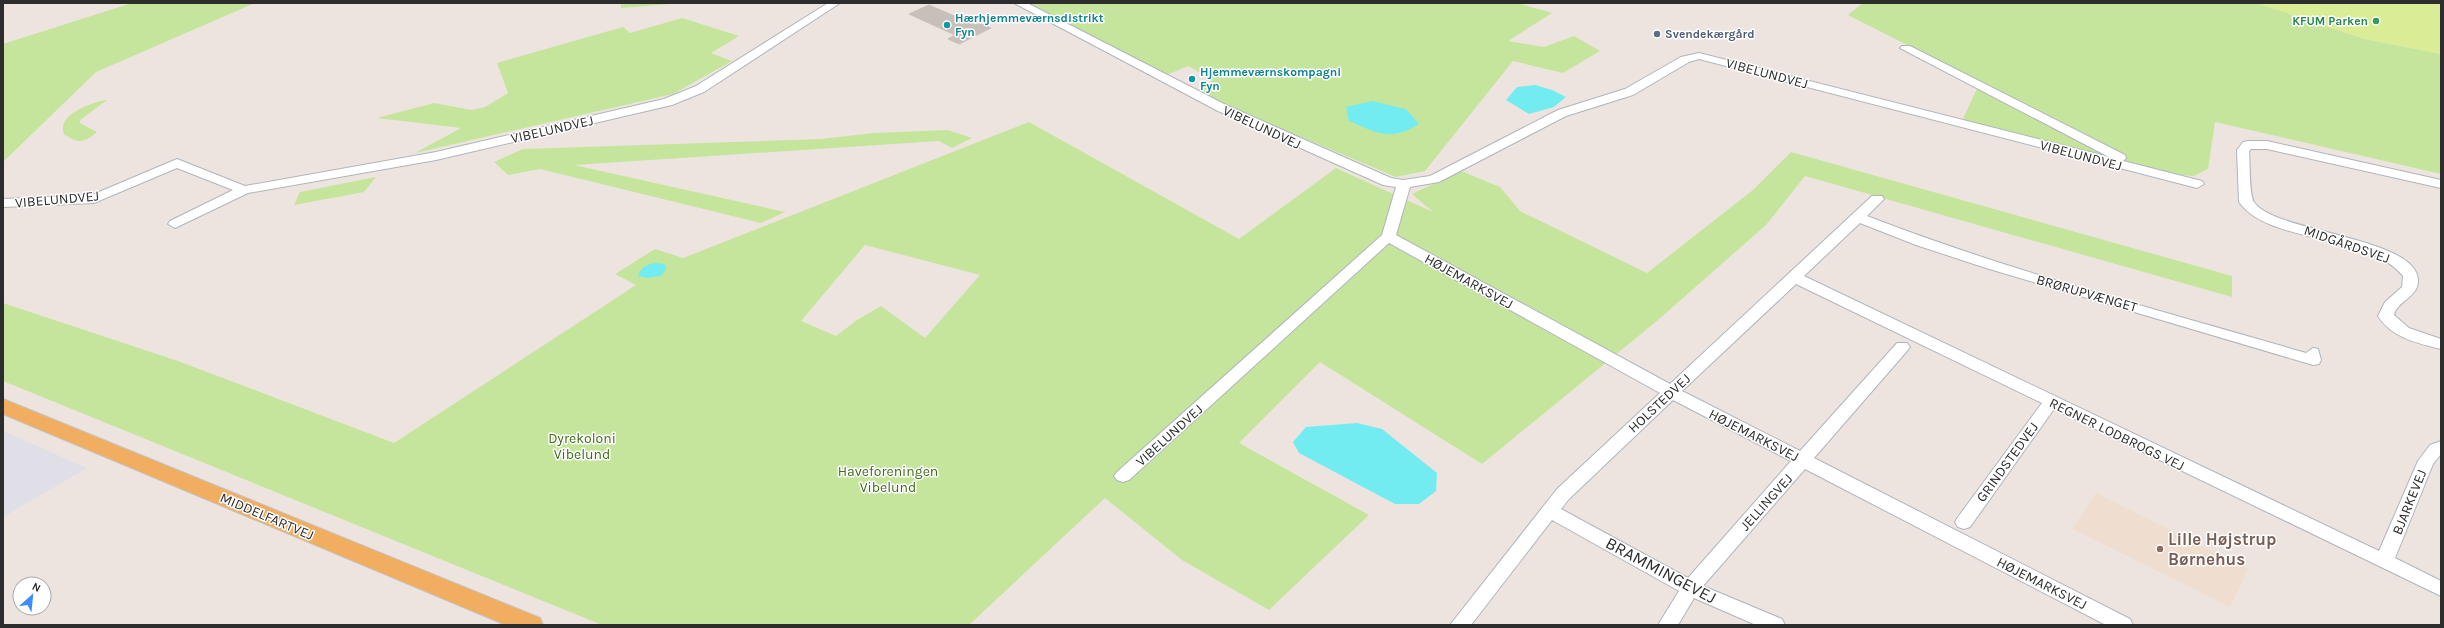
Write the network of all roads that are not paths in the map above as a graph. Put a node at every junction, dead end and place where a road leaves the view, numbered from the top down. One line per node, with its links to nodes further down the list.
1 (835, 3): 8 (street, VIBELUNDVEJ)
2 (1019, 3): 5 (street, VIBELUNDVEJ)
3 (1906, 48): 4 (street, VIBELUNDVEJ)
4 (2149, 172): 5 (street, VIBELUNDVEJ); 6 (street, VIBELUNDVEJ)
5 (1403, 184): 13 (street, VIBELUNDVEJ)
6 (2196, 184)
7 (2441, 184): 15 (street, MIDGÅRDSVEJ)
8 (244, 190): 10 (street, VIBELUNDVEJ); 12 (street, VIBELUNDVEJ)
9 (1877, 199): 11 (street, HOLSTEDVEJ)
10 (3, 203)
11 (1857, 217): 14 (street, HOLSTEDVEJ); 17 (street, BRØRUPVÆNGET)
12 (176, 224)
13 (1388, 237): 18 (street, HØJEMARKSVEJ); 23 (street, VIBELUNDVEJ)
14 (1794, 277): 18 (street, HOLSTEDVEJ); 19 (street, REGNER LODBROGS VEJ)
15 (2441, 344)
16 (1902, 347): 22 (street, JELLINGVEJ)
17 (2312, 353)
18 (1671, 392): 22 (street, HØJEMARKSVEJ); 24 (street, HOLSTEDVEJ)
19 (2051, 402): 25 (street, GRINDSTEDVEJ); 26 (street, REGNER LODBROGS VEJ)
20 (3, 406): 29 (main road, MIDDELFARTVEJ)
21 (2441, 447): 26 (street, BJARKEVEJ)
22 (1803, 460): 27 (street, JELLINGVEJ); 33 (street, HØJEMARKSVEJ)
23 (1123, 476)
24 (1549, 510): 27 (street, BRAMMINGEVEJ); 30 (street, HOLSTEDVEJ)
25 (1964, 522)
26 (2384, 562): 28 (street, REGNER LODBROGS VEJ)
27 (1690, 588): 31 (street, JELLINGVEJ); 32 (street, BRAMMINGEVEJ)
28 (2441, 589)
29 (531, 625)
30 (1460, 625)
31 (1668, 625)
32 (1775, 625)
33 (2123, 625)

